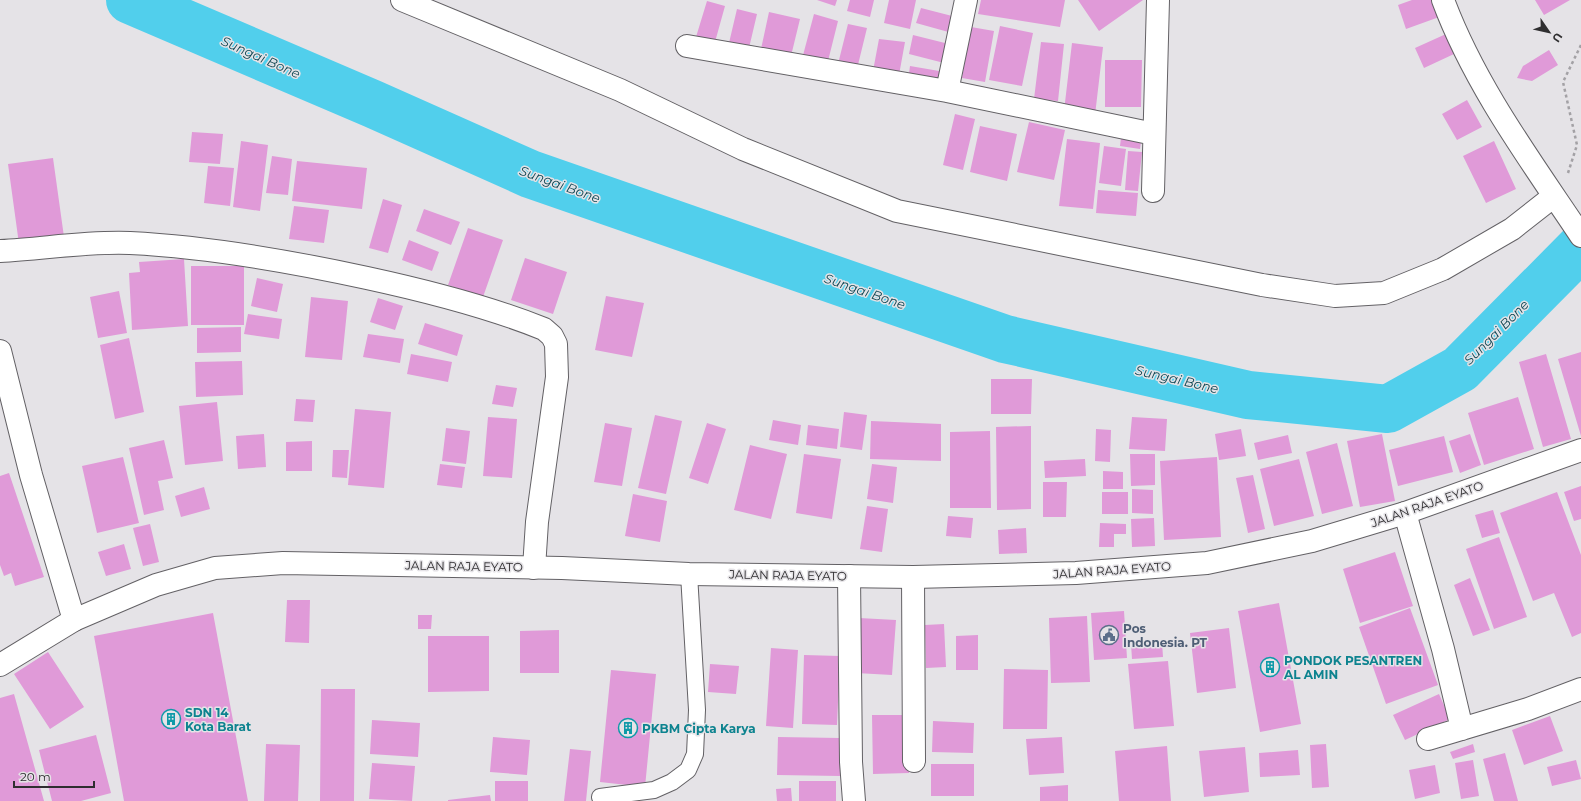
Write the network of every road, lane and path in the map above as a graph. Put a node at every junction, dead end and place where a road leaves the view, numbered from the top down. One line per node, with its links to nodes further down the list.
1 (402, 0): 10 (street)
2 (966, 0): 7 (street)
3 (1158, 0): 8 (street)
4 (1443, 0): 10 (street)
5 (1581, 45): 10 (path)
6 (687, 46): 7 (street)
7 (947, 91): 8 (street)
8 (1154, 134): 9 (street)
9 (1153, 190)
10 (1556, 199): 11 (street)
11 (1581, 236)
12 (0, 251): 16 (street)
13 (0, 351): 20 (street)
14 (1581, 450): 15 (street, JALAN RAJA EYATO)
15 (1405, 513): 19 (street, JALAN RAJA EYATO); 23 (street)
16 (534, 568): 17 (street, JALAN RAJA EYATO); 20 (street, JALAN RAJA EYATO)
17 (689, 574): 18 (street, JALAN RAJA EYATO); 26 (lane)
18 (849, 576): 19 (street, JALAN RAJA EYATO); 27 (street)
19 (913, 577): 25 (street)
20 (74, 620): 21 (street, JALAN RAJA EYATO)
21 (0, 665)
22 (1581, 689): 23 (street)
23 (1462, 729): 24 (street)
24 (1428, 739)
25 (914, 761)
26 (600, 797)
27 (854, 801)

